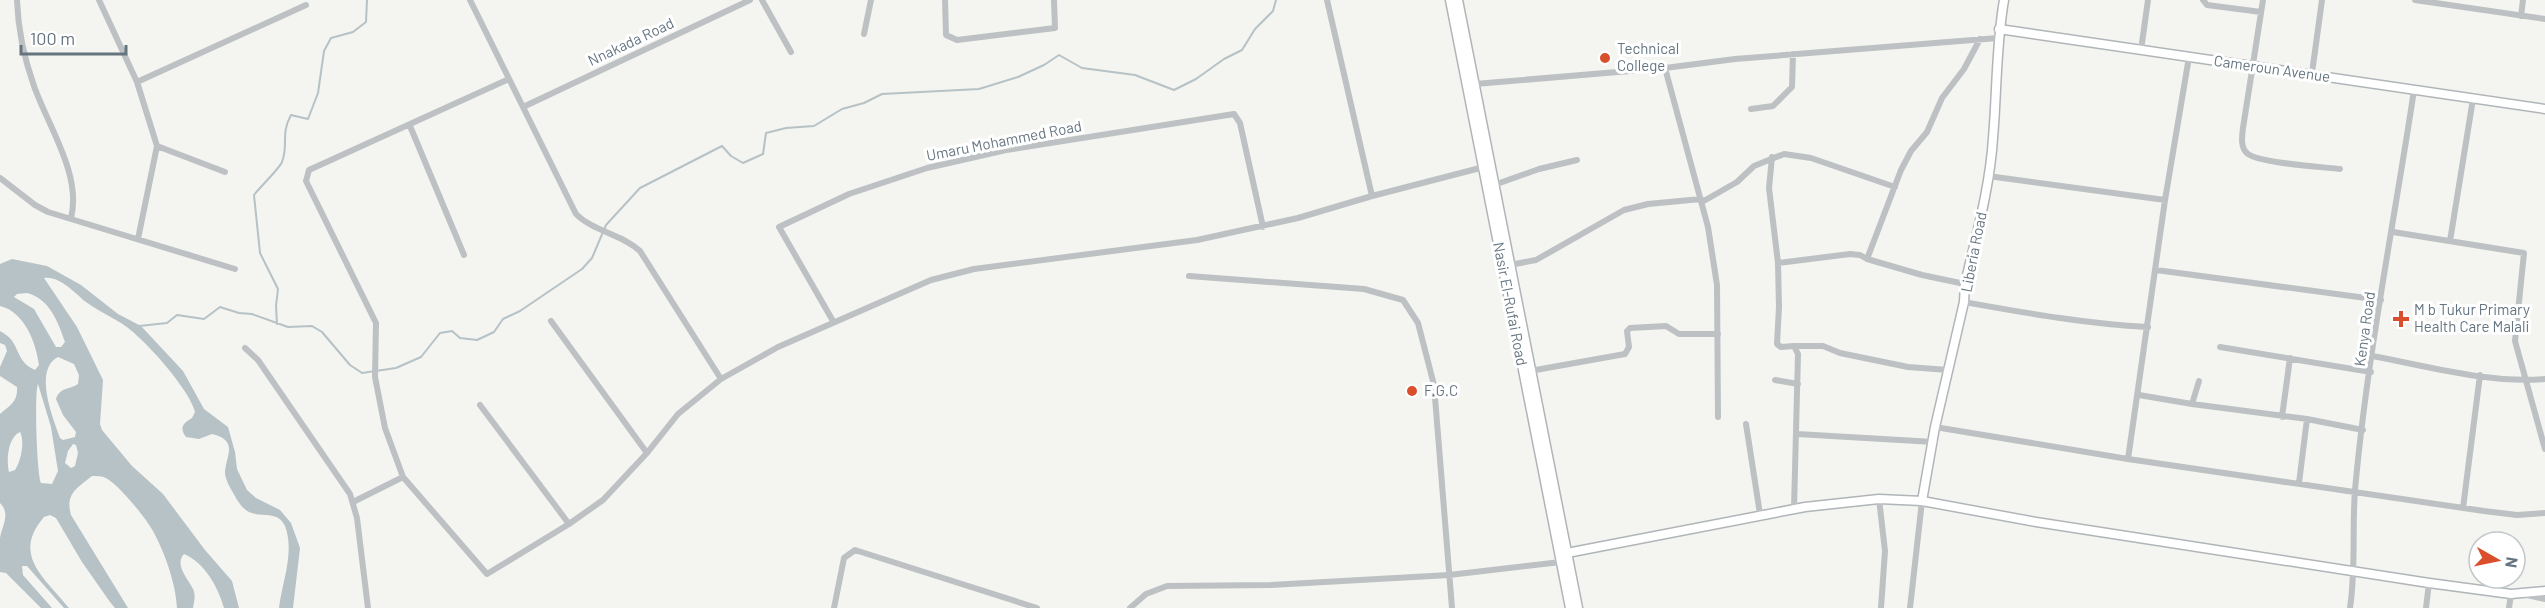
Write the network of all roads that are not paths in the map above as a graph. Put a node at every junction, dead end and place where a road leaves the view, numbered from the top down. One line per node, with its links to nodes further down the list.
1 (17, 0): 55 (street)
2 (99, 0): 34 (street)
3 (470, 0): 33 (street)
4 (750, 0): 38 (street, Nnakada Road)
5 (762, 0): 27 (street)
6 (871, 0): 23 (street)
7 (945, 0): 8 (street)
8 (1054, 0)
9 (1327, 0): 52 (street)
10 (1450, 0): 45 (street, Nasir El-Rufai Road)
11 (1458, 0): 35 (street, Nasir El-Rufai Road)
12 (2004, 0): 24 (street, Liberia Road)
13 (2148, 0): 26 (street)
14 (2204, 0): 20 (street)
15 (2263, 0): 20 (street)
16 (2322, 0): 32 (street)
17 (2415, 0): 21 (street)
18 (2523, 0): 21 (street)
19 (306, 5): 34 (street)
20 (2261, 12): 30 (street)
21 (2521, 16): 22 (street)
22 (2545, 19)
23 (864, 34)
24 (1998, 34): 25 (street); 26 (street, Cameroun Avenue); 48 (street, Liberia Road)
25 (1980, 39): 28 (street); 51 (street)
26 (2140, 50): 29 (street, Cameroun Avenue)
27 (791, 52)
28 (1792, 54): 31 (street); 39 (street)
29 (2189, 57): 30 (street, Cameroun Avenue); 53 (street)
30 (2253, 66): 32 (street, Cameroun Avenue); 46 (street)
31 (1665, 68): 35 (street); 54 (street)
32 (2312, 74): 36 (street, Cameroun Avenue)
33 (509, 79): 38 (street); 41 (street)
34 (137, 82): 42 (street)
35 (1475, 84): 50 (street, Nasir El-Rufai Road)
36 (2414, 90): 37 (street, Cameroun Avenue); 57 (street, Kenya Road)
37 (2473, 99): 40 (street, Cameroun Avenue); 59 (street)
38 (523, 107): 83 (street)
39 (1751, 109)
40 (2545, 109)
41 (410, 126): 60 (street); 104 (street)
42 (157, 146): 47 (street); 58 (street)
43 (1772, 157): 51 (street); 54 (street); 62 (street)
44 (1577, 159): 50 (street)
45 (1484, 167): 52 (street); 64 (street, Nasir El-Rufai Road)
46 (2340, 169)
47 (225, 172)
48 (1989, 176): 53 (street); 67 (street, Liberia Road)
49 (0, 178): 55 (street)
50 (1494, 185): 64 (street, Nasir El-Rufai Road)
51 (1895, 187): 61 (street)
52 (1372, 196): 56 (street)
53 (2165, 200): 65 (street)
54 (1702, 201): 64 (street); 73 (street)
55 (71, 218): 58 (street)
56 (1263, 227): 71 (street); 71 (street, Umaru Mohammed Road)
57 (2393, 232): 59 (street); 68 (street, Kenya Road)
58 (138, 239): 63 (street)
59 (2450, 241): 87 (street)
60 (464, 255)
61 (1867, 259): 62 (street); 67 (street)
62 (1778, 263): 74 (street)
63 (235, 269)
64 (1509, 270): 80 (street, Nasir El-Rufai Road); 98 (street, Nasir El-Rufai Road)
65 (2156, 270): 68 (street); 72 (street)
66 (1189, 276): 118 (street)
67 (1965, 284): 69 (street, Liberia Road)
68 (2381, 300): 77 (street, Kenya Road)
69 (1964, 302): 72 (street); 79 (street, Liberia Road)
70 (551, 321): 102 (street)
71 (833, 321): 83 (street)
72 (2148, 327): 89 (street)
73 (1718, 334): 80 (street); 92 (street)
74 (1794, 346): 79 (street); 88 (street)
75 (2220, 347): 78 (street)
76 (245, 348): 109 (street)
77 (2372, 356): 81 (street, Kenya Road); 82 (street)
78 (2290, 358): 81 (street); 93 (street)
79 (1948, 370): 96 (street, Liberia Road)
80 (1530, 371): 98 (street, Nasir El-Rufai Road)
81 (2371, 372): 97 (street, Kenya Road)
82 (2480, 375): 87 (street); 110 (street)
83 (721, 379): 102 (street)
84 (2545, 379): 87 (street)
85 (1775, 380): 88 (street)
86 (2199, 381): 90 (street)
87 (2525, 381): 101 (street)
88 (1798, 384): 99 (street)
89 (2139, 394): 90 (street); 103 (street)
90 (2192, 404): 93 (street)
91 (480, 405): 114 (street)
92 (1718, 417)
93 (2282, 417): 94 (street)
94 (2307, 419): 97 (street); 105 (street)
95 (1746, 424): 113 (street)
96 (1935, 427): 100 (street, Liberia Road); 103 (street)
97 (2363, 429): 106 (street, Kenya Road)
98 (1538, 430): 115 (street, Nasir El-Rufai Road); 116 (street, Nasir El-Rufai Road)
99 (1797, 434): 100 (street); 111 (street)
100 (1934, 442): 108 (street, Liberia Road)
101 (2545, 449)
102 (647, 453): 114 (street)
103 (2128, 459): 105 (street)
104 (402, 477): 109 (street); 114 (street)
105 (2299, 483): 106 (street)
106 (2355, 492): 110 (street); 117 (street, Kenya Road)
107 (1879, 499): 108 (street); 111 (street); 131 (street)
108 (1922, 501): 117 (street); 132 (street)
109 (353, 502): 124 (street)
110 (2463, 508): 112 (street)
111 (1794, 509): 113 (street)
112 (2545, 513)
113 (1760, 514): 115 (street)
114 (569, 524)
115 (1567, 553): 130 (street, Nasir El-Rufai Road)
116 (1561, 562): 118 (street); 129 (street, Nasir El-Rufai Road)
117 (2354, 572): 119 (street); 133 (street, Kenya Road)
118 (1449, 575): 127 (street); 128 (street)
119 (2429, 583): 121 (street); 134 (street)
120 (2545, 591): 122 (street)
121 (2511, 594): 122 (street); 135 (street)
122 (2527, 595): 123 (street)
123 (2545, 598)
124 (368, 608)
125 (834, 608): 126 (street)
126 (1036, 608)
127 (1130, 608)
128 (1452, 608)
129 (1570, 608)
130 (1578, 608)
131 (1881, 608)
132 (1910, 608)
133 (2350, 608)
134 (2426, 608)
135 (2509, 608)

